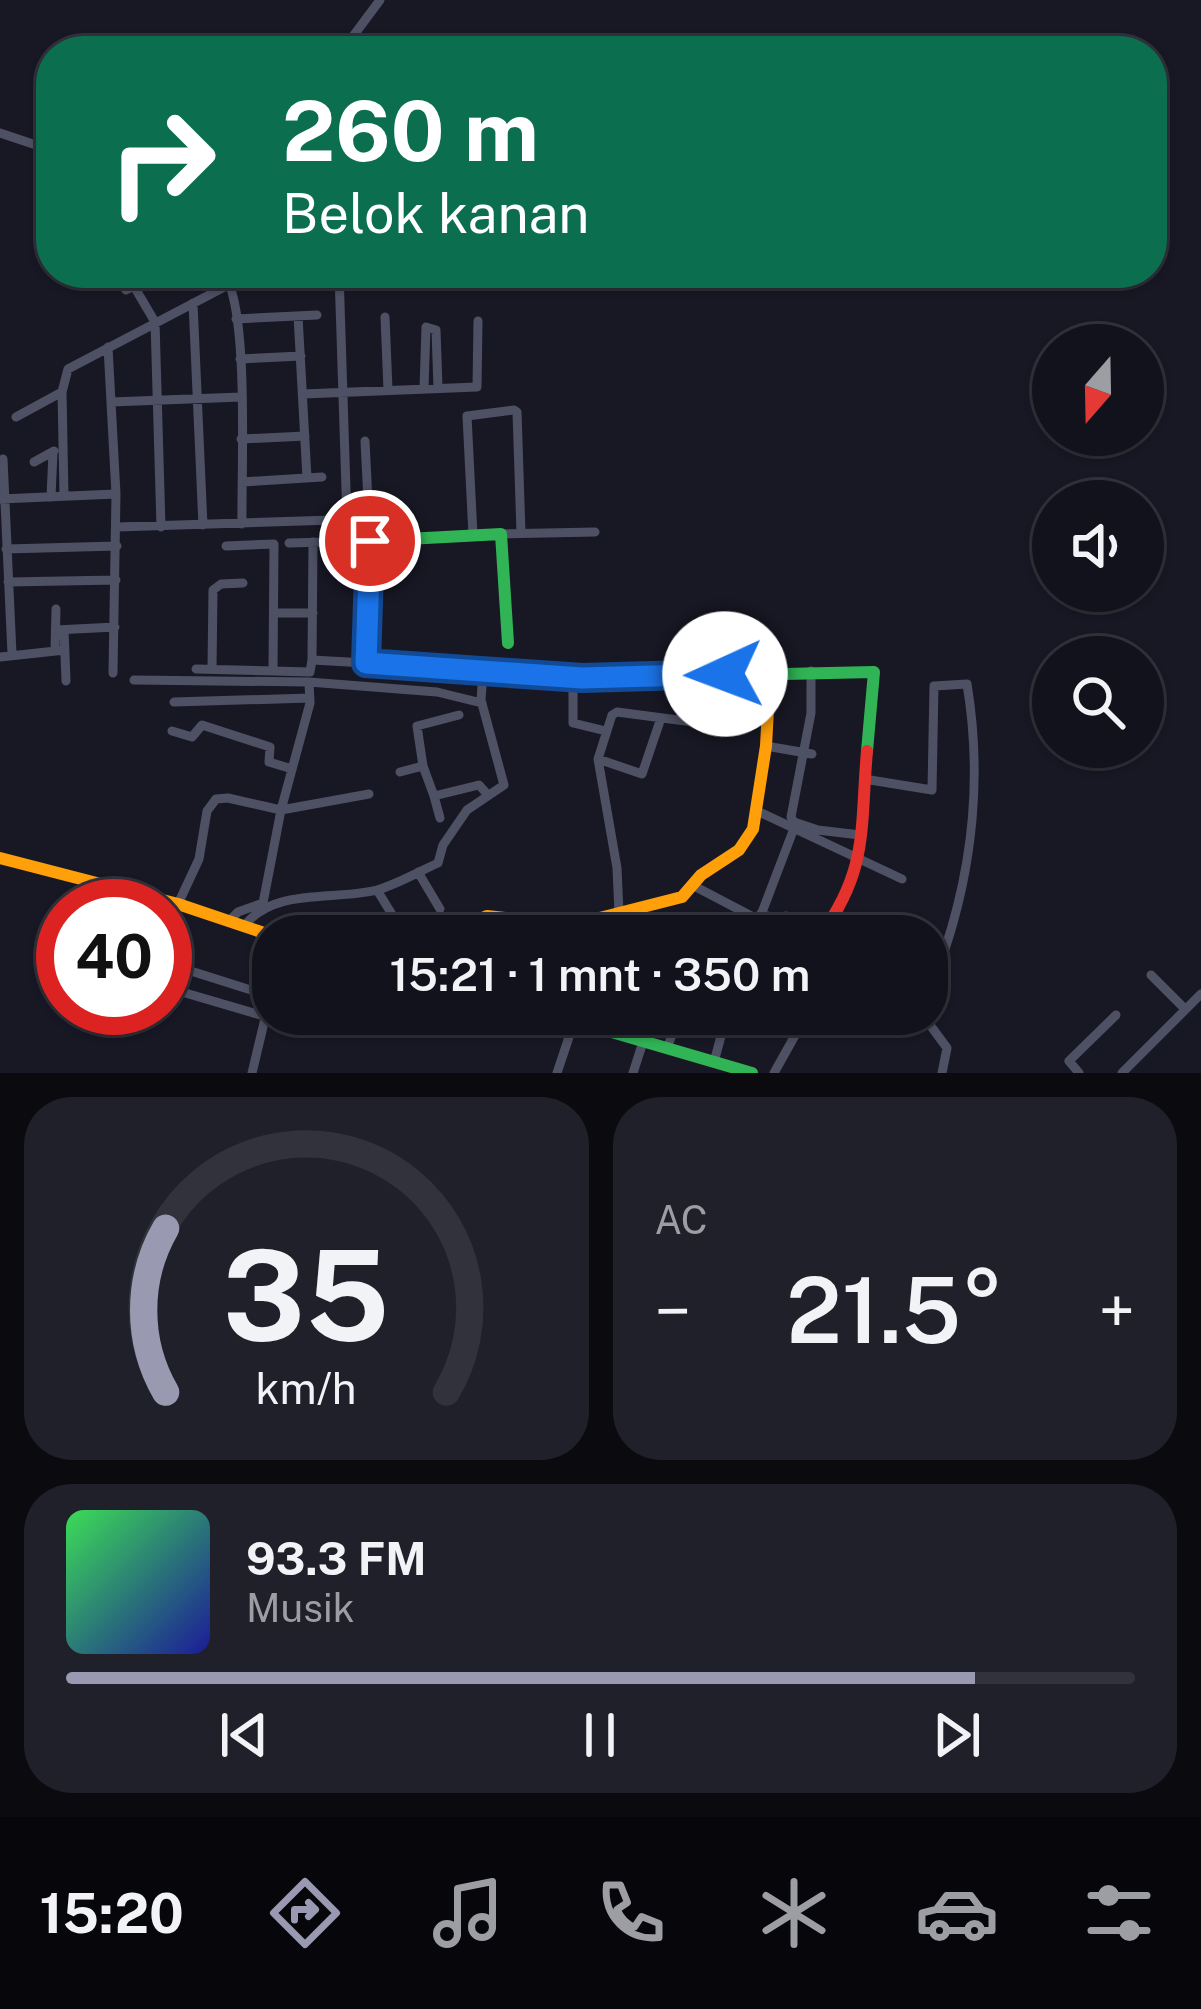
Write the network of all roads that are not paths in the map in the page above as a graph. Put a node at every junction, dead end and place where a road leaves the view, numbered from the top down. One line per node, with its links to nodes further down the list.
1 (380, 0): 2 (street)
2 (353, 36)
3 (0, 133): 4 (street)
4 (36, 145)
5 (122, 288): 6 (street)
6 (135, 288): 16 (street)
7 (226, 288): 10 (street)
8 (233, 288): 14 (street)
9 (339, 288): 24 (street)
10 (194, 303): 16 (street); 26 (street)
11 (316, 315): 12 (street)
12 (298, 316): 14 (street); 18 (street)
13 (385, 317): 22 (street)
14 (236, 319): 19 (street)
15 (478, 321): 21 (street)
16 (155, 322): 17 (street); 28 (street)
17 (108, 347): 23 (street); 29 (street)
18 (301, 356): 19 (street); 25 (street)
19 (240, 359): 27 (street)
20 (424, 388): 21 (street); 21 (street); 22 (street)
21 (438, 388)
22 (388, 390): 24 (street)
23 (62, 392): 30 (street); 34 (street)
24 (341, 392): 25 (street); 46 (street)
25 (303, 394): 31 (street)
26 (198, 398): 27 (street); 28 (street); 48 (street)
27 (241, 398): 32 (street)
28 (158, 399): 29 (street); 49 (street)
29 (111, 402): 41 (street)
30 (16, 417)
31 (305, 436): 32 (street); 39 (street)
32 (241, 439): 40 (street)
33 (365, 441): 55 (street)
34 (64, 445): 35 (street); 42 (street)
35 (52, 452): 37 (street); 43 (street)
36 (3, 459): 44 (street)
37 (34, 462)
38 (322, 477): 39 (street)
39 (307, 478): 40 (street)
40 (242, 482): 47 (street)
41 (116, 494): 42 (street); 50 (street)
42 (64, 496): 43 (street)
43 (51, 497): 44 (street)
44 (3, 499): 61 (street)
45 (365, 519): 46 (street)
46 (347, 520): 47 (street)
47 (242, 524): 48 (street)
48 (202, 525): 49 (street)
49 (161, 526): 50 (street)
50 (116, 527): 59 (street)
51 (595, 532): 52 (street)
52 (521, 533): 53 (street); 54 (street)
53 (501, 534): 54 (street); 71 (street)
54 (472, 535): 55 (street)
55 (370, 541): 75 (street)
56 (314, 542): 57 (street); 58 (street); 68 (street)
57 (327, 542)
58 (289, 543)
59 (117, 546): 61 (street); 63 (street)
60 (226, 546): 67 (street)
61 (6, 549): 62 (street)
62 (3, 566): 64 (street)
63 (116, 580): 64 (street); 69 (street)
64 (8, 582): 73 (street)
65 (243, 584): 76 (street)
66 (56, 609): 70 (street)
67 (274, 613): 68 (street); 78 (street)
68 (313, 613): 74 (street)
69 (115, 627): 70 (street); 82 (street)
70 (60, 630): 72 (street)
71 (508, 644)
72 (60, 651): 73 (street); 85 (street)
73 (6, 656)
74 (312, 660): 75 (street); 78 (street)
75 (366, 663): 80 (street)
76 (212, 668): 77 (street); 78 (street)
77 (196, 669)
78 (273, 671)
79 (812, 671): 81 (street); 96 (street); 101 (street)
80 (483, 672): 83 (street); 89 (street)
81 (770, 672): 83 (street); 95 (street)
82 (113, 673)
83 (573, 677): 94 (street)
84 (134, 680): 86 (street)
85 (66, 681)
86 (309, 682): 87 (street); 89 (street)
87 (310, 698): 88 (street); 99 (street)
88 (174, 702)
89 (482, 703): 103 (street)
90 (459, 715): 98 (street)
91 (661, 718): 92 (street); 94 (street); 97 (street)
92 (701, 723)
93 (172, 731): 99 (street)
94 (606, 731): 97 (street)
95 (766, 746): 96 (street); 105 (street)
96 (807, 753): 109 (street)
97 (598, 759): 120 (street)
98 (423, 766): 100 (street); 104 (street)
99 (292, 769): 106 (street)
100 (400, 772)
101 (864, 779): 109 (street); 129 (street)
102 (369, 794): 106 (street)
103 (488, 795): 104 (street); 112 (street)
104 (434, 796): 107 (street)
105 (759, 802): 108 (street); 116 (street)
106 (281, 810): 114 (street); 126 (street)
107 (440, 818)
108 (794, 831): 111 (street); 124 (street)
109 (860, 835): 111 (street)
110 (0, 858): 113 (street)
111 (863, 859): 115 (street); 125 (street)
112 (418, 872): 117 (street); 119 (street)
113 (81, 879)
114 (189, 879)
115 (902, 879)
116 (694, 886): 120 (street); 123 (street)
117 (377, 890): 121 (street); 127 (street)
118 (192, 909): 126 (street)
119 (440, 909)
120 (620, 914): 122 (street)
121 (392, 915)
122 (616, 915)
123 (756, 915)
124 (761, 915)
125 (832, 915)
126 (229, 921): 127 (street)
127 (244, 926): 128 (street)
128 (252, 929)
129 (948, 944)
130 (194, 972): 132 (street)
131 (1151, 975): 135 (street)
132 (252, 987)
133 (192, 994): 136 (street)
134 (1201, 994): 135 (street)
135 (1185, 1009): 155 (street)
136 (252, 1011)
137 (1116, 1015): 154 (street)
138 (261, 1035): 148 (street)
139 (570, 1035): 149 (street)
140 (617, 1035): 145 (street)
141 (672, 1035): 146 (street)
142 (724, 1035): 147 (street)
143 (795, 1035): 152 (street)
144 (937, 1035): 153 (street)
145 (643, 1042): 146 (street); 150 (street)
146 (667, 1048): 147 (street)
147 (720, 1067): 151 (street)
148 (252, 1073)
149 (557, 1073)
150 (633, 1073)
151 (752, 1073)
152 (774, 1073)
153 (942, 1073)
154 (1078, 1073)
155 (1122, 1073)

